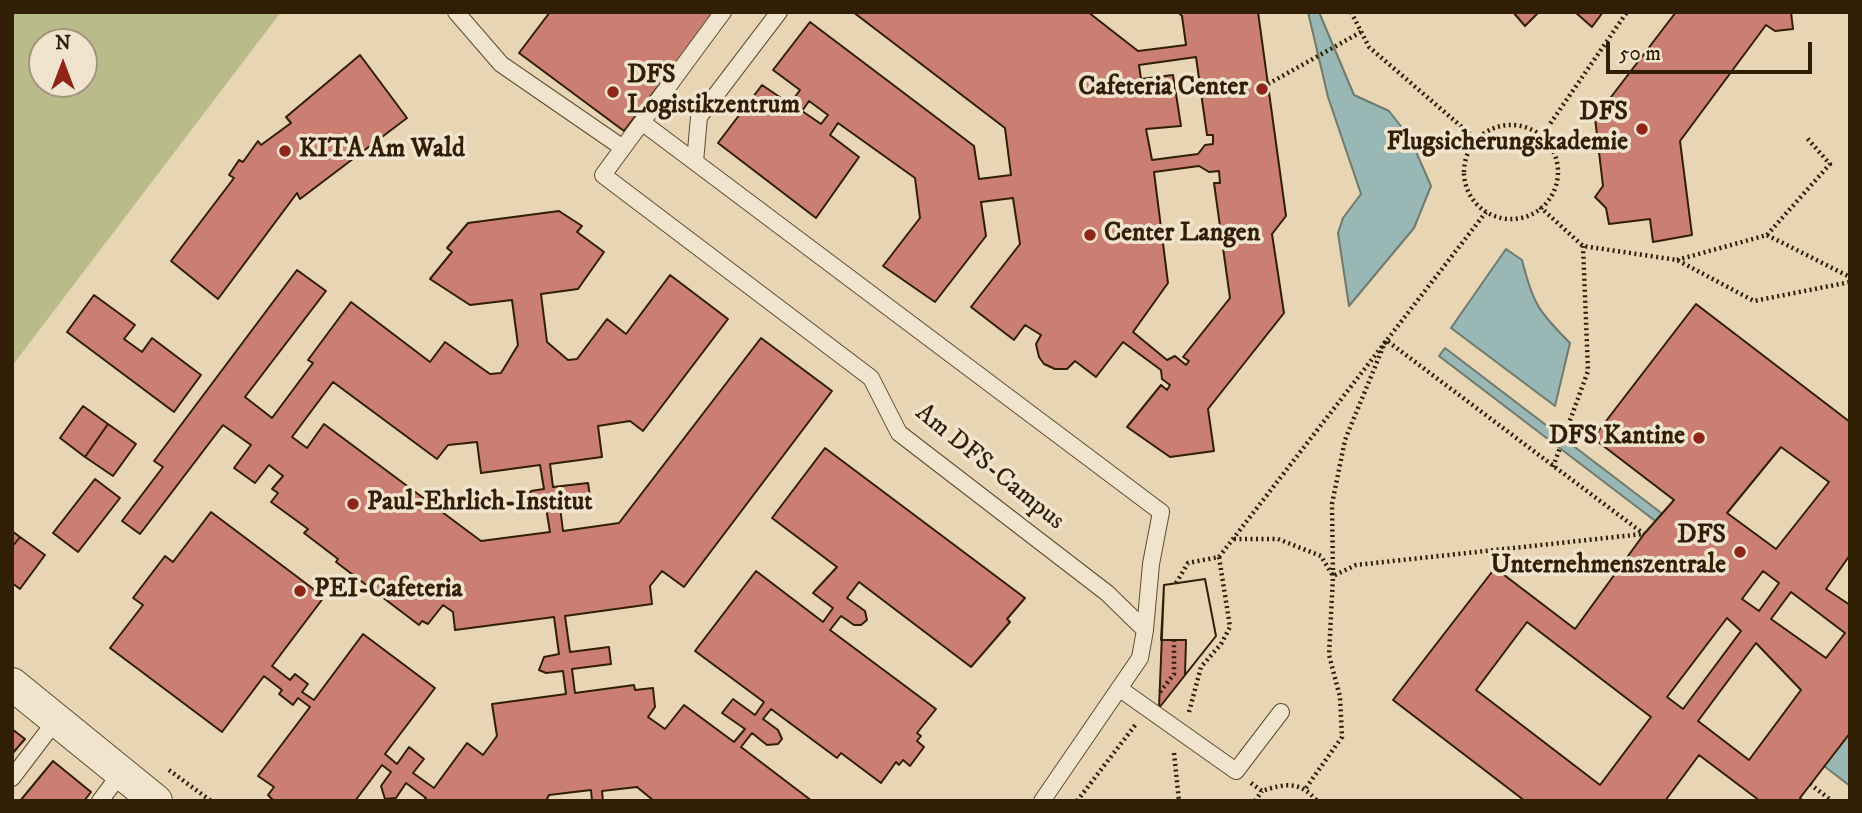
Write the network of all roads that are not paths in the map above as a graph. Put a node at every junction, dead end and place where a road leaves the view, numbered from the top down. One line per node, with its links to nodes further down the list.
1 (456, 12): 5 (lane)
2 (723, 12): 4 (lane)
3 (779, 12): 6 (lane)
4 (642, 122): 5 (lane); 6 (lane)
5 (623, 148): 7 (lane, Am DFS-Campus)
6 (695, 162): 7 (lane)
7 (1145, 630): 9 (lane)
8 (12, 684): 11 (street)
9 (1120, 689): 10 (lane); 16 (lane)
10 (1281, 712)
11 (57, 719): 12 (street); 13 (lane)
12 (121, 773): 14 (lane); 15 (street)
13 (12, 778)
14 (100, 801)
15 (156, 801)
16 (1042, 801)

